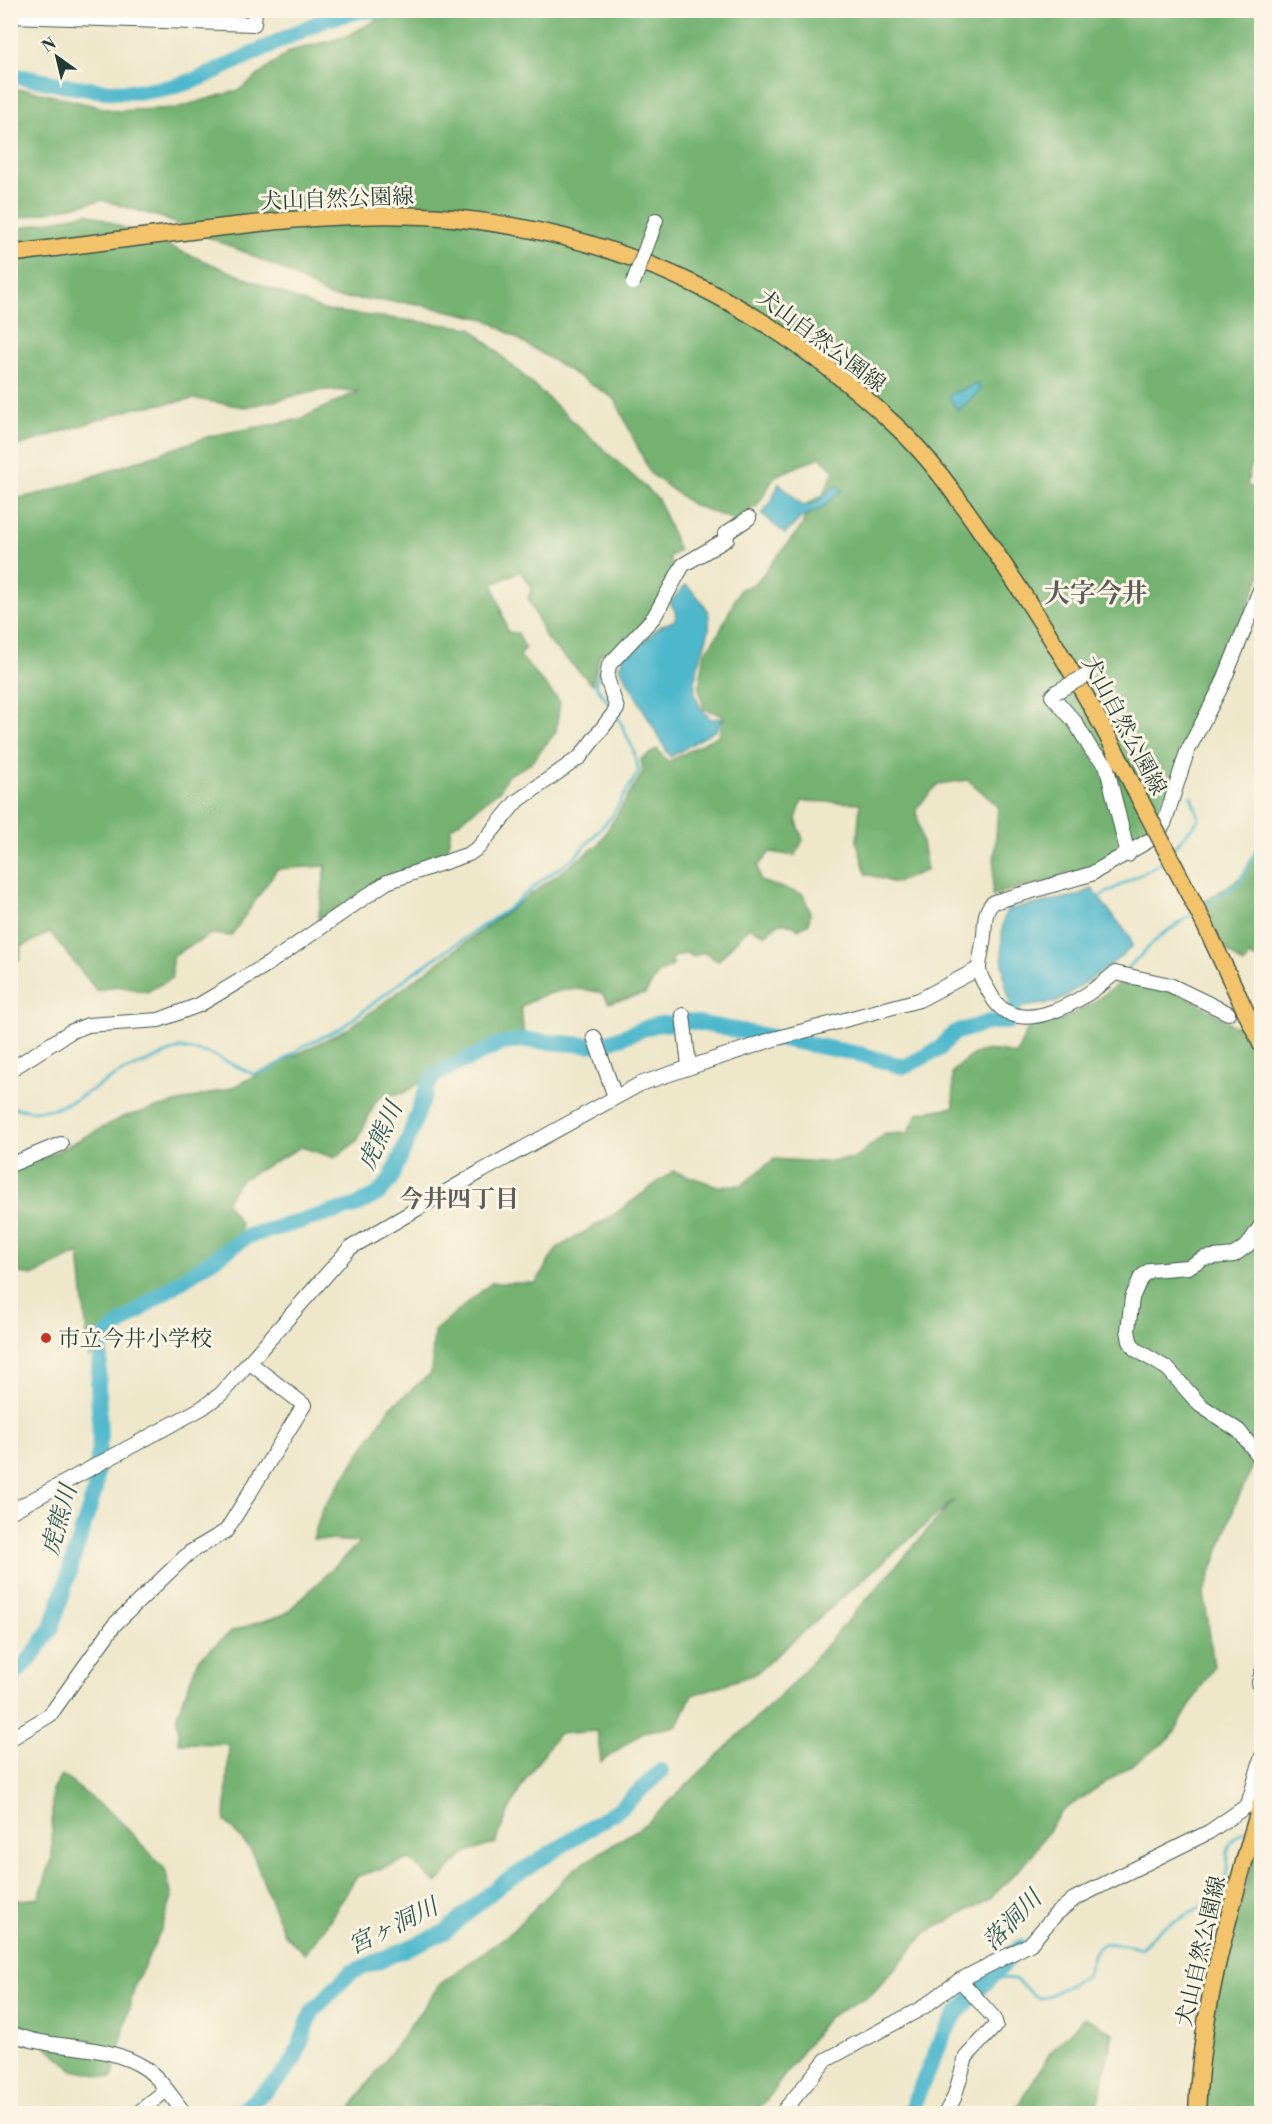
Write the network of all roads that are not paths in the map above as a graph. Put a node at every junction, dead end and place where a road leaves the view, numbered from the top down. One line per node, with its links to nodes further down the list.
1 (255, 10): 2 (street)
2 (10, 16)
3 (656, 219): 5 (street, bridge)
4 (10, 254): 14 (main road, 犬山自然公園線, bridge)
5 (633, 283)
6 (749, 518): 16 (street)
7 (1262, 585): 9 (street)
8 (1091, 673): 9 (street, bridge)
9 (1128, 855): 10 (street)
10 (978, 969): 11 (street); 15 (street)
11 (1228, 1013)
12 (683, 1022): 15 (street)
13 (594, 1037): 17 (street)
14 (1262, 1046)
15 (689, 1066): 17 (street)
16 (10, 1070)
17 (615, 1097): 21 (street)
18 (62, 1144): 19 (street)
19 (10, 1165)
20 (1262, 1224): 22 (street)
21 (250, 1363): 23 (street); 26 (street)
22 (1262, 1460)
23 (10, 1512)
24 (1262, 1672): 25 (street)
25 (1262, 1694)
26 (10, 1739)
27 (1262, 1756): 29 (street)
28 (1262, 1800): 36 (main road, 犬山自然公園線)
29 (968, 1991): 34 (street); 35 (street)
30 (10, 2033): 31 (street)
31 (166, 2090): 32 (street); 33 (street)
32 (136, 2114)
33 (185, 2114)
34 (781, 2114)
35 (945, 2114)
36 (1197, 2114)

